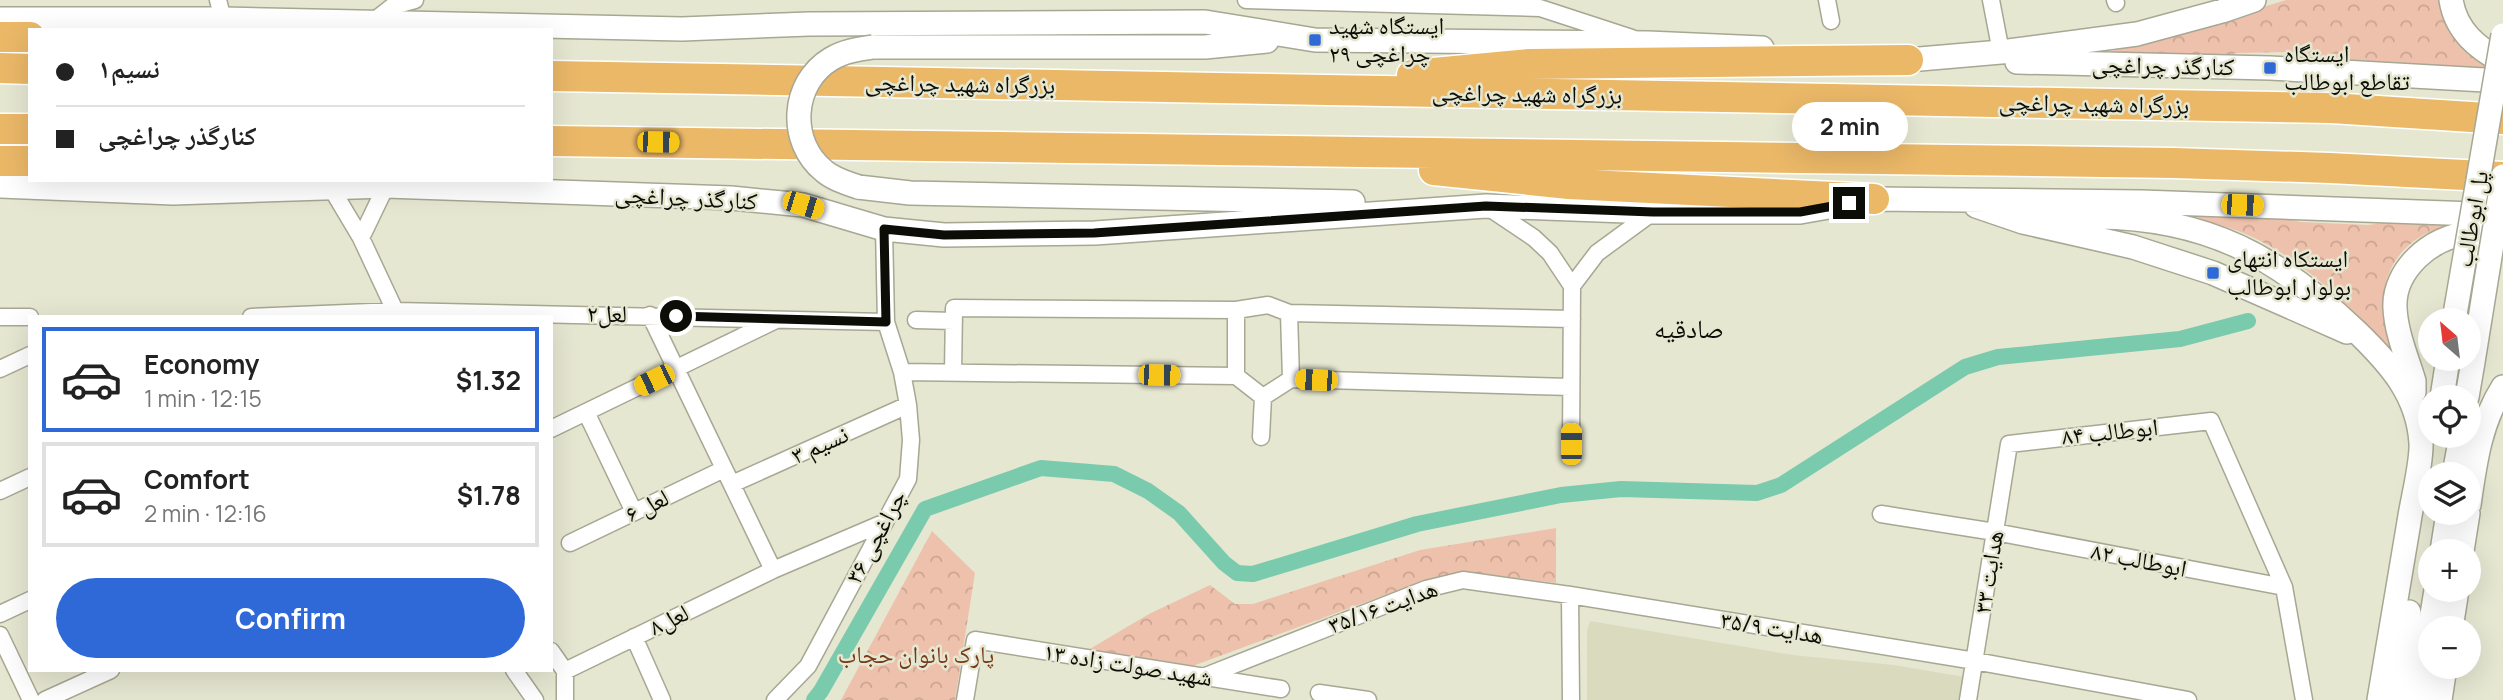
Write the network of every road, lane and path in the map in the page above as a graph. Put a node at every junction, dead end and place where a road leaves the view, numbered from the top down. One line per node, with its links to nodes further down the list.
1 (415, 0): 7 (street)
2 (1246, 0): 8 (street)
3 (1827, 0): 11 (street)
4 (1991, 0): 18 (street)
5 (2253, 0): 18 (main road)
6 (2451, 0): 20 (main road)
7 (392, 3): 12 (street)
8 (1540, 4): 17 (street)
9 (221, 10): 10 (main road); 12 (main road)
10 (0, 19)
11 (1831, 21)
12 (370, 24): 16 (main road)
13 (2503, 34): 47 (main road, پل ابوطالب, bridge)
14 (0, 37): 15 (highway)
15 (28, 37)
16 (1298, 38): 17 (main road); 39 (main road, bridge)
17 (1647, 43): 19 (main road)
18 (2001, 52): 19 (main road)
19 (1908, 60): 24 (main road, کنارگذر چراغچی); 25 (highway)
20 (2503, 62)
21 (0, 68): 22 (highway)
22 (28, 69)
23 (553, 76): 25 (highway, بزرگراه شهید چراغچی)
24 (2503, 81)
25 (1318, 91): 26 (highway, بزرگراه شهید چراغچی)
26 (2503, 119)
27 (0, 129): 28 (highway)
28 (28, 129)
29 (553, 141): 30 (highway)
30 (1341, 152): 33 (highway); 37 (highway)
31 (0, 161): 32 (highway)
32 (28, 161)
33 (2503, 177): 69 (main road, پل ابوطالب, bridge)
34 (0, 186): 35 (main road, کنارگذر چراغچی)
35 (330, 186): 36 (main road, کنارگذر چراغچی); 44 (street)
36 (386, 186): 43 (main road, کنارگذر چراغچی); 44 (street)
37 (1874, 199): 38 (main road, کنارگذر چراغچی); 40 (main road, کنارگذر چراغچی)
38 (1954, 199): 41 (main road, کنارگذر چراغچی); 42 (main road)
39 (1486, 206): 40 (main road, کنارگذر چراغچی); 43 (main road, کنارگذر چراغچی); 46 (street)
40 (1653, 212): 46 (street)
41 (2503, 215)
42 (2023, 222): 61 (main road); 61 (main road)
43 (884, 229): 60 (street, چراغچی ۳۶)
44 (361, 237): 50 (street)
45 (2503, 244): 73 (main road)
46 (1572, 286): 57 (street)
47 (2456, 308)
48 (1236, 310): 49 (street); 59 (street); 67 (street)
49 (1289, 313): 57 (street); 68 (street)
50 (397, 314): 51 (street, لعل۲); 52 (street, لعل۲)
51 (348, 315)
52 (547, 315): 53 (street, لعل۲)
53 (650, 315): 56 (street, لعل۲); 64 (street)
54 (0, 317): 55 (street)
55 (28, 317)
56 (780, 319): 60 (street, لعل۲); 64 (street)
57 (1572, 319): 70 (street)
58 (916, 320): 59 (street)
59 (954, 321): 66 (street)
60 (886, 322): 65 (street, چراغچی ۳۶)
61 (2379, 353): 73 (main road)
62 (28, 356): 63 (street)
63 (0, 369)
64 (676, 369): 75 (street); 82 (street)
65 (902, 372): 66 (street); 74 (street, چراغچی ۳۶)
66 (953, 373): 67 (street)
67 (1236, 376): 72 (street)
68 (1291, 379): 70 (street); 72 (street)
69 (2469, 385)
70 (1571, 387): 78 (street)
71 (2503, 387): 81 (main road)
72 (1263, 397): 77 (street)
73 (2414, 404): 120 (main road)
74 (908, 405): 84 (street, نسیم ۳); 88 (street, چراغچی ۳۶)
75 (586, 412): 76 (street); 86 (street)
76 (553, 428)
77 (1261, 437)
78 (1571, 444)
79 (2009, 444): 89 (street, هدایت ۳۳); 92 (street, ابوطالب ۸۴)
80 (2434, 448): 121 (main road)
81 (2475, 462)
82 (724, 469): 84 (street); 86 (street, لعل ۶)
83 (28, 478): 85 (street)
84 (732, 484): 91 (street)
85 (0, 491)
86 (634, 512): 90 (street, لعل ۶)
87 (1881, 514): 89 (street, ابوطالب ۸۲)
88 (883, 523): 91 (street, لعل۸); 113 (street, چراغچی ۳۶)
89 (1995, 532): 92 (street, ابوطالب ۸۲); 100 (street, هدایت ۳۳)
90 (570, 543)
91 (773, 570): 98 (street, لعل۸)
92 (2284, 587): 119 (street)
93 (1570, 595): 100 (street, هدایت ۳۵/۹); 104 (street, هدایت ۳۵/۱۶); 116 (street)
94 (28, 601): 96 (street)
95 (2434, 602): 122 (main road)
96 (0, 614)
97 (0, 635): 108 (street)
98 (634, 637): 101 (street, لعل۸); 112 (street)
99 (553, 654): 101 (street)
100 (1975, 662): 117 (street, هدایت ۳۳); 118 (street, هدایت ۳۵/۹)
101 (565, 671): 111 (street)
102 (107, 672): 109 (street)
103 (515, 672): 110 (street)
104 (1203, 677): 106 (street, شهید صولت زاده ۱۳); 114 (street, شهید صولت زاده ۱۳)
105 (2443, 679): 123 (main road)
106 (1281, 689)
107 (1319, 693): 115 (street)
108 (31, 700)
109 (45, 700)
110 (536, 700)
111 (565, 700)
112 (662, 700)
113 (775, 700)
114 (965, 700)
115 (1368, 700)
116 (1571, 700)
117 (1968, 700)
118 (2188, 700)
119 (2304, 700)
120 (2379, 700)
121 (2396, 700)
122 (2418, 700)
123 (2440, 700)

